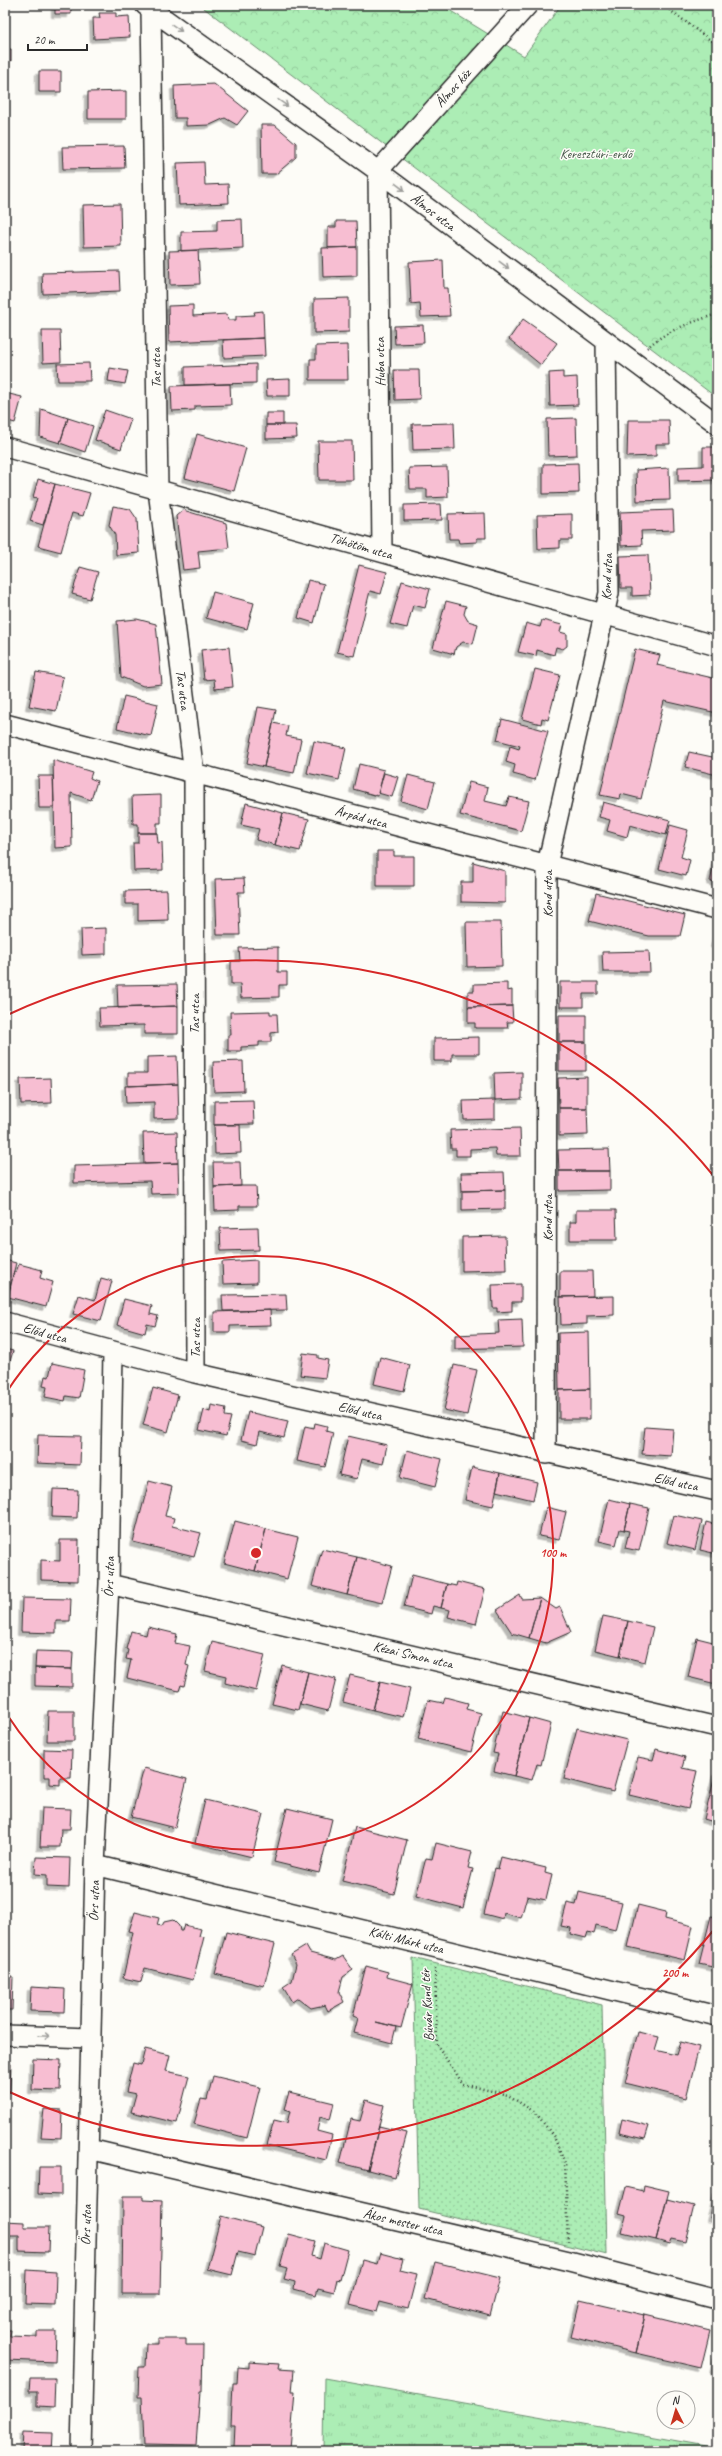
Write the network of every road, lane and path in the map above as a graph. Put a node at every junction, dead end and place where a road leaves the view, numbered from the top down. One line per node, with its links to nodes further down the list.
1 (528, 5): 5 (street, Álmos köz)
2 (664, 5): 4 (path)
3 (148, 7): 5 (street, Álmos utca, one-way to 5); 11 (street, Tas utca)
4 (717, 45)
5 (378, 171): 7 (street, Álmos utca, one-way to 7); 12 (street, Huba utca)
6 (717, 314): 8 (path)
7 (606, 341): 8 (street, Álmos utca); 13 (street, Kond utca)
8 (634, 361): 9 (street, Álmos utca)
9 (717, 424)
10 (5, 446): 11 (street, Töhötöm utca)
11 (158, 490): 12 (street, Töhötöm utca); 16 (street, Tas utca)
12 (382, 552): 13 (street, Töhötöm utca)
13 (604, 615): 14 (street, Töhötöm utca); 17 (street, Kond utca)
14 (717, 646)
15 (5, 724): 16 (street, Árpád utca)
16 (194, 773): 17 (street, Árpád utca); 21 (street, Tas utca)
17 (547, 865): 18 (street, Árpád utca); 22 (street, Kond utca)
18 (717, 909)
19 (5, 1322): 20 (street, Előd utca)
20 (113, 1352): 21 (street, Előd utca); 24 (street, Örs utca)
21 (195, 1373): 22 (street, Előd utca)
22 (546, 1454): 23 (street, Előd utca)
23 (717, 1491)
24 (109, 1584): 25 (street, Kézai Simon utca); 26 (street, Örs utca)
25 (717, 1727)
26 (95, 1865): 27 (street, Kálti Márk utca); 30 (street, Örs utca)
27 (434, 1947): 28 (street, Kálti Márk utca); 32 (path, Búvár Kund tér)
28 (717, 2016)
29 (5, 2035): 30 (street, one-way to 30)
30 (90, 2038): 31 (street, Örs utca)
31 (89, 2149): 32 (street, Ákos mester utca); 34 (street, Örs utca)
32 (569, 2261): 33 (street, Ákos mester utca)
33 (717, 2299)
34 (81, 2451)

